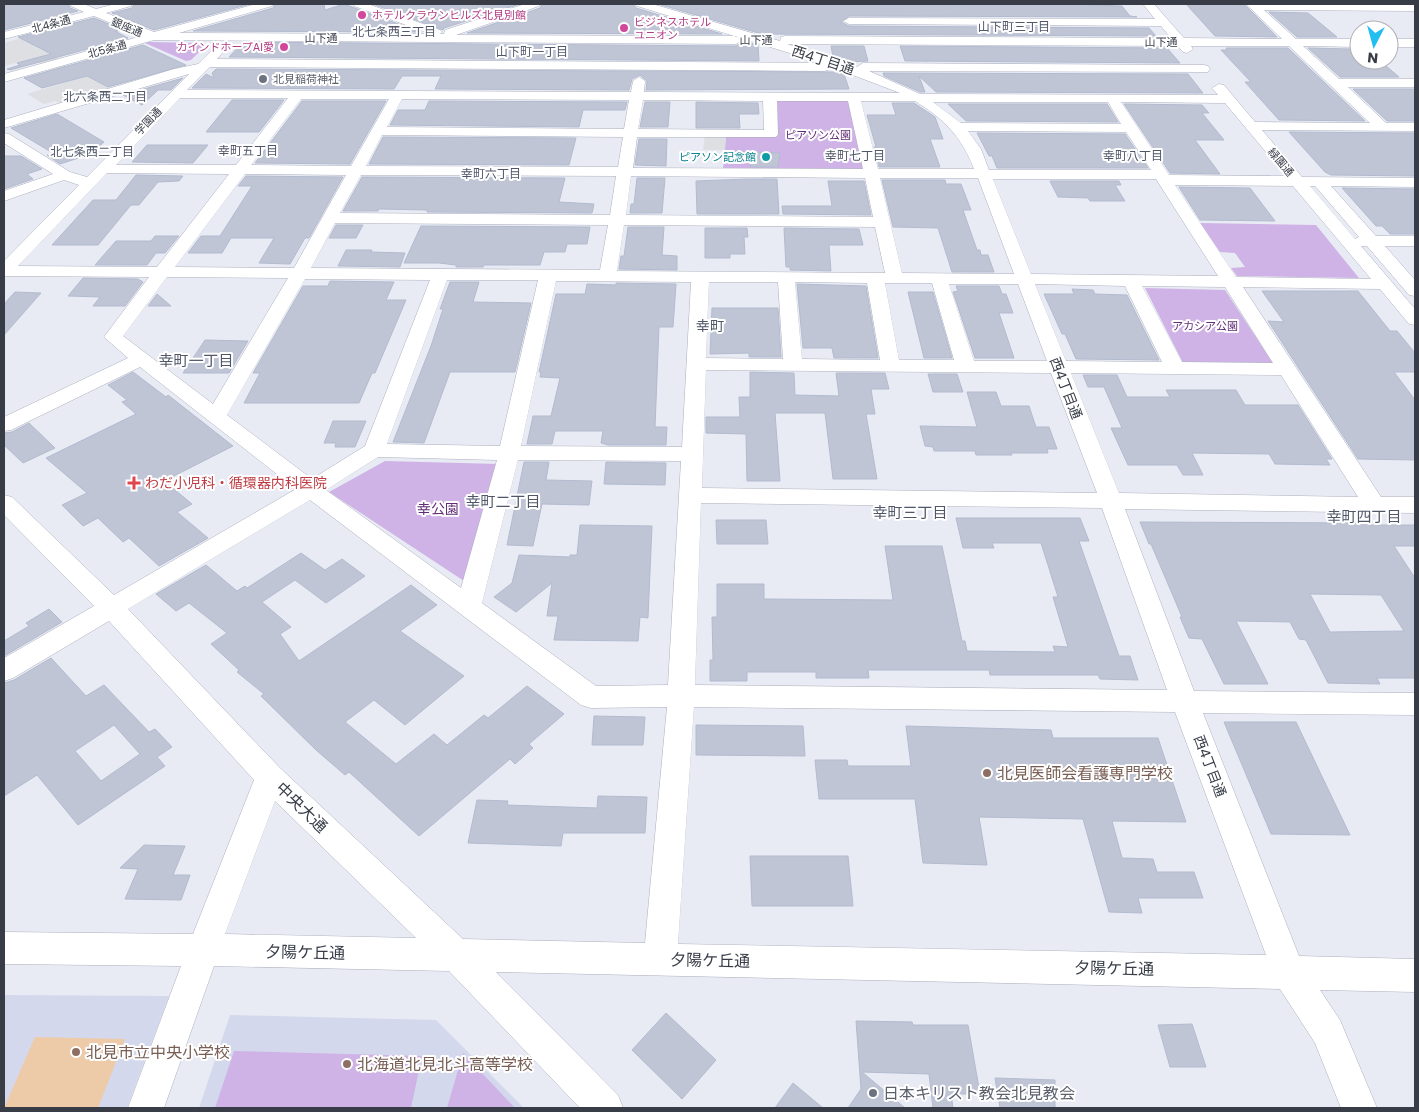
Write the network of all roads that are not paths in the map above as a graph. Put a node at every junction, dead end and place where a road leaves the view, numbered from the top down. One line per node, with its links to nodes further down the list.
1 (75, 4): 15 (street, 銀座通)
2 (127, 4): 15 (street, 北4条通)
3 (268, 4): 20 (street, 北5条通)
4 (358, 4): 14 (street)
5 (535, 4): 22 (street)
6 (641, 4): 16 (street, 西4丁目通)
7 (692, 4): 16 (street)
8 (1148, 4): 18 (street, 緑園通)
9 (1163, 4): 29 (street, 緑園通)
10 (1253, 5): 12 (street); 30 (street)
11 (394, 6): 14 (street)
12 (1415, 8)
13 (1045, 10): 17 (street)
14 (379, 11): 22 (street)
15 (94, 12): 19 (street, 北4条通); 20 (street, 銀座通)
16 (670, 12): 25 (street, 西4丁目通)
17 (1053, 23): 18 (street); 26 (street); 27 (street)
18 (1165, 23): 28 (street, 緑園通)
19 (4, 36)
20 (153, 36): 21 (street, 山下通); 39 (street, 北5条通)
21 (231, 37): 22 (street, 山下通); 35 (street, 学園通)
22 (442, 37): 23 (street, 山下通)
23 (460, 38): 24 (street, 山下通); 34 (street)
24 (644, 40): 25 (street, 山下通); 36 (street)
25 (763, 40): 26 (street, 山下通); 37 (street, 西4丁目通)
26 (853, 40): 27 (street, 山下通)
27 (1064, 41): 28 (street, 山下通)
28 (1181, 42): 29 (street, 山下通); 38 (street, 緑園通)
29 (1198, 42): 30 (street, 山下通); 53 (street, 緑園通)
30 (1291, 42): 31 (street, 山下通); 40 (street)
31 (1349, 43)
32 (1399, 43): 33 (street)
33 (1415, 44)
34 (445, 64): 35 (street); 36 (street)
35 (204, 65): 42 (street, 学園通); 51 (street)
36 (641, 67): 37 (street); 45 (street)
37 (847, 67): 38 (street); 48 (street, 西4丁目通)
38 (1204, 70): 50 (street, 緑園通)
39 (4, 78)
40 (1336, 83): 41 (street); 54 (street)
41 (1415, 83)
42 (175, 94): 43 (street); 65 (street, 学園通)
43 (298, 94): 44 (street); 66 (street)
44 (398, 94): 45 (street); 58 (street)
45 (636, 96): 46 (street); 59 (street)
46 (770, 97): 47 (street); 59 (street)
47 (854, 98): 48 (street); 70 (street)
48 (919, 98): 49 (street); 56 (street, 西4丁目通)
49 (1112, 99): 50 (street); 57 (street)
50 (1228, 99): 52 (street, 緑園通)
51 (4, 124)
52 (1251, 126): 53 (street); 74 (street, 緑園通)
53 (1270, 126): 54 (street); 61 (street, 緑園通)
54 (1383, 127): 55 (street)
55 (1415, 127)
56 (958, 128): 57 (street); 71 (street, 西4丁目通)
57 (1131, 128): 73 (street)
58 (377, 131): 59 (street); 67 (street)
59 (630, 132): 68 (street)
60 (4, 137): 62 (street)
61 (1282, 140)
62 (11, 147): 72 (street)
63 (737, 155): 69 (street)
64 (1307, 168): 75 (street, 緑園通)
65 (102, 169): 66 (street); 76 (street, 学園通)
66 (240, 169): 67 (street); 86 (street)
67 (355, 170): 68 (street); 79 (street)
68 (624, 172): 69 (street); 80 (street)
69 (734, 173): 70 (street)
70 (870, 174): 71 (street); 81 (street)
71 (982, 174): 73 (street); 96 (street, 西4丁目通)
72 (65, 175): 76 (street); 78 (street)
73 (1163, 178): 74 (street); 98 (street)
74 (1298, 181): 75 (street); 82 (street, 緑園通)
75 (1319, 181): 77 (street); 83 (street, 緑園通)
76 (88, 182): 85 (street, 学園通)
77 (1415, 182)
78 (4, 196)
79 (329, 218): 80 (street); 87 (street)
80 (617, 220): 81 (street); 90 (street)
81 (881, 222): 94 (street)
82 (1348, 240): 83 (street); 99 (street, 緑園通)
83 (1371, 241): 84 (street); 100 (street, 緑園通)
84 (1415, 241)
85 (4, 271): 86 (street)
86 (162, 272): 87 (street); 102 (street)
87 (299, 274): 88 (street); 110 (street)
88 (440, 275): 89 (street); 112 (street)
89 (548, 276): 90 (street); 113 (street)
90 (608, 276): 91 (street)
91 (700, 277): 92 (street); 103 (street)
92 (786, 278): 93 (street); 104 (street)
93 (874, 278): 94 (street); 105 (street)
94 (895, 278): 95 (street)
95 (939, 278): 96 (street); 106 (street)
96 (1024, 279): 97 (street); 107 (street, 西4丁目通)
97 (1131, 280): 98 (street); 108 (street)
98 (1231, 282): 99 (street); 109 (street)
99 (1384, 284): 101 (street, 緑園通)
100 (1415, 291)
101 (1415, 320)
102 (142, 359): 110 (street); 111 (street)
103 (696, 364): 104 (street); 114 (street)
104 (793, 366): 105 (street)
105 (891, 367): 106 (street)
106 (966, 367): 107 (street)
107 (1058, 368): 108 (street); 117 (street, 西4丁目通)
108 (1175, 368): 109 (street)
109 (1286, 369): 119 (street)
110 (217, 415): 115 (street)
111 (4, 425)
112 (374, 450): 113 (street); 115 (street)
113 (509, 453): 114 (street); 121 (street)
114 (692, 454): 116 (street)
115 (312, 490): 121 (street); 122 (street)
116 (690, 495): 117 (street); 124 (street)
117 (1111, 501): 119 (street); 125 (street, 西4丁目通)
118 (4, 502): 122 (street, 中央大通)
119 (1374, 504): 120 (street)
120 (1415, 504)
121 (470, 606): 124 (street)
122 (112, 608): 123 (street); 127 (street, 中央大通)
123 (4, 671)
124 (680, 696): 125 (street); 131 (street)
125 (1185, 702): 126 (street); 132 (street, 西4丁目通)
126 (1415, 704)
127 (270, 777): 129 (street); 130 (street, 中央大通)
128 (4, 948): 129 (street, 夕陽ケ丘通)
129 (203, 950): 130 (street, 夕陽ケ丘通); 134 (street)
130 (456, 955): 131 (street, 夕陽ケ丘通); 135 (street, 中央大通)
131 (660, 958): 132 (street, 夕陽ケ丘通)
132 (1289, 972): 133 (street, 夕陽ケ丘通); 136 (street, 西4丁目通)
133 (1415, 975)
134 (146, 1108)
135 (605, 1108)
136 (1359, 1108)

